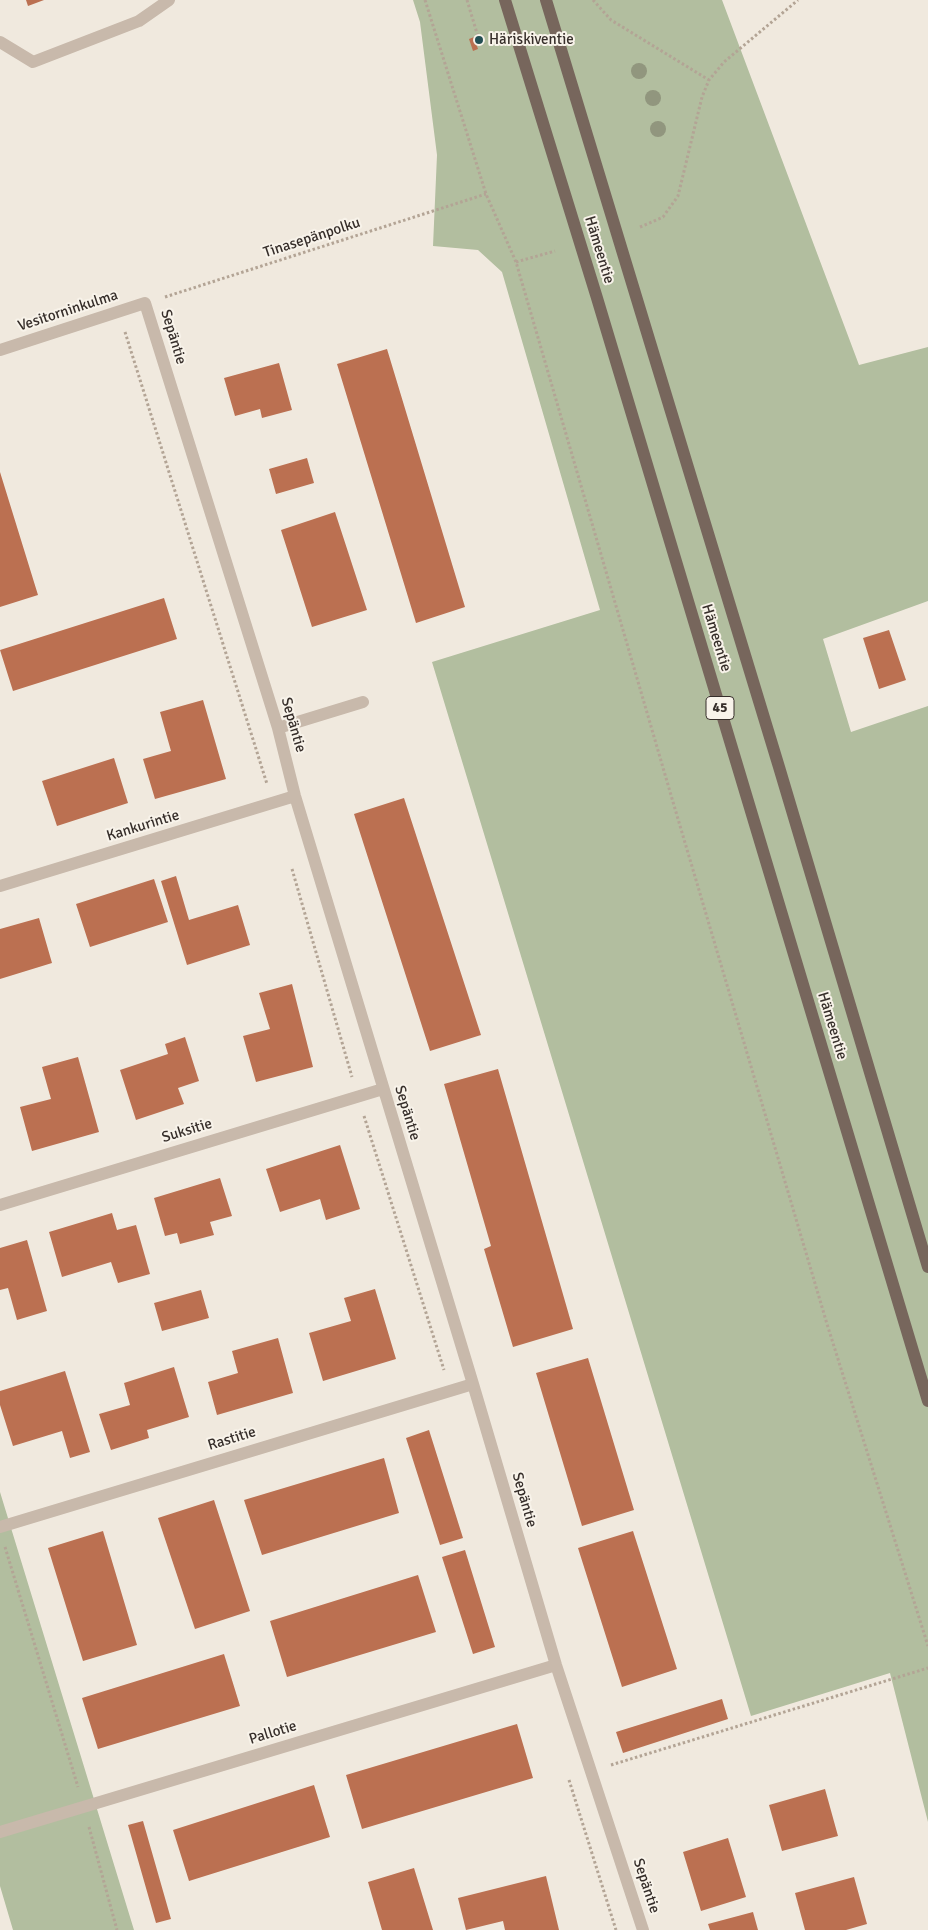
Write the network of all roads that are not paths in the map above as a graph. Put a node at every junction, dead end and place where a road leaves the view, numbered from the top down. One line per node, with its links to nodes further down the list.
1 (169, 0): 4 (street)
2 (505, 0): 15 (main road, Hämeentie / 45)
3 (546, 0): 13 (main road, Hämeentie)
4 (0, 42)
5 (145, 303): 6 (street, Vesitorninkulma); 8 (street, Sepäntie)
6 (0, 350)
7 (363, 702): 8 (street)
8 (278, 728): 9 (street, Sepäntie)
9 (294, 796): 10 (street, Kankurintie); 11 (street, Sepäntie)
10 (0, 886)
11 (383, 1088): 12 (street, Suksitie); 14 (street, Sepäntie)
12 (0, 1205)
13 (928, 1267)
14 (473, 1384): 16 (street, Rastitie); 17 (street, Sepäntie)
15 (928, 1401)
16 (1, 1533)
17 (556, 1665): 18 (street, Pallotie); 19 (street, Sepäntie)
18 (0, 1832)
19 (643, 1930)

